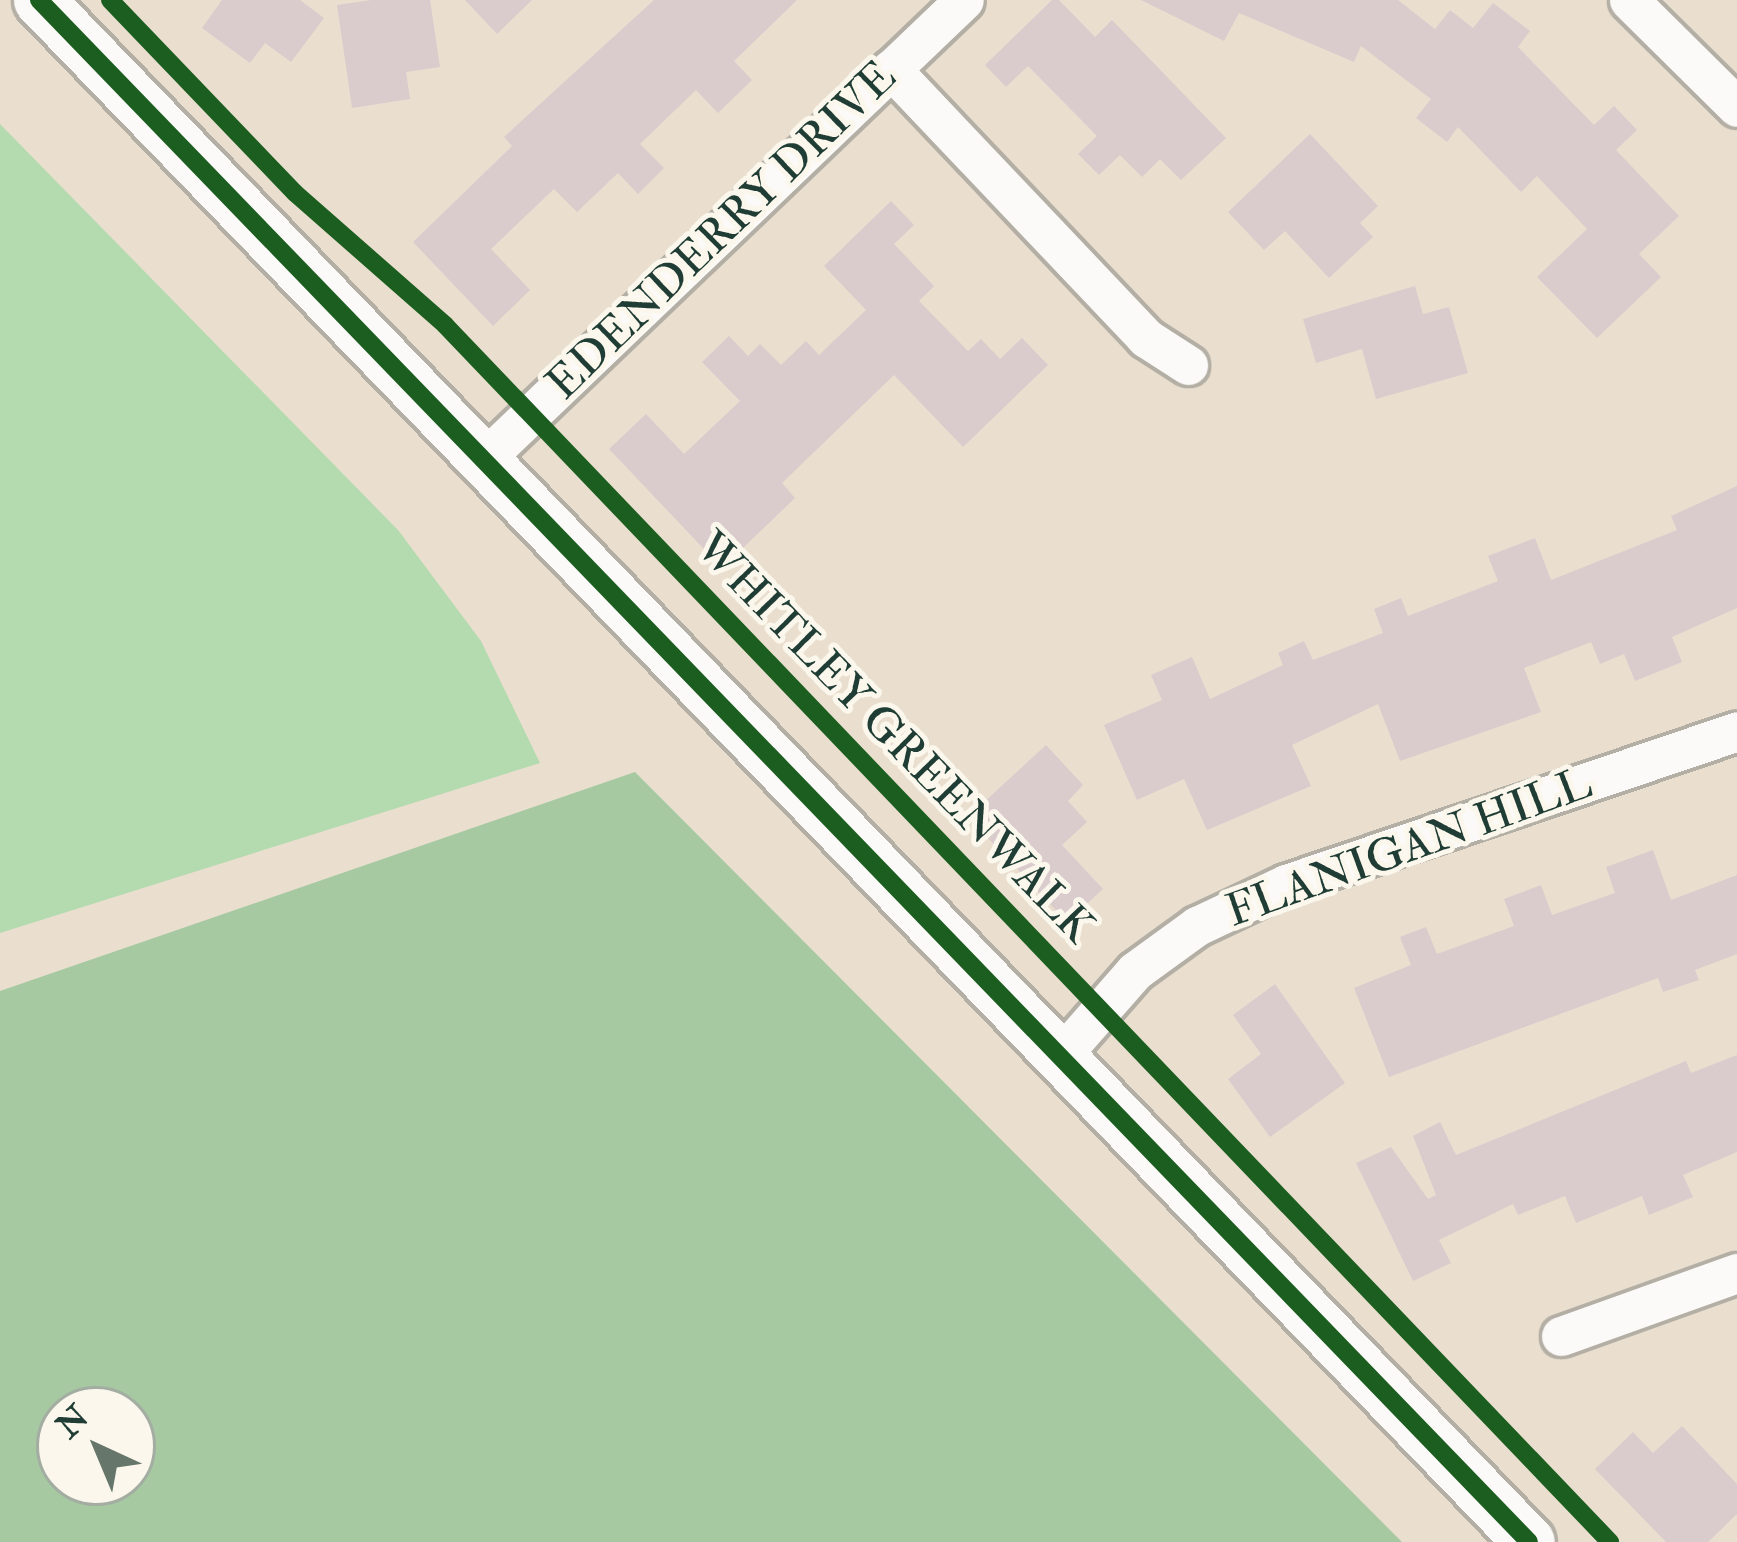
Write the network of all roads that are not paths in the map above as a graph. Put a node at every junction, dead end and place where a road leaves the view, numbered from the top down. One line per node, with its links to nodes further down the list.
1 (39, 0): 7 (street)
2 (964, 0): 4 (street, EDENDERRY DRIVE)
3 (1629, 0): 5 (street)
4 (892, 69): 6 (street); 7 (street, EDENDERRY DRIVE)
5 (1737, 107)
6 (1188, 365)
7 (481, 462): 9 (street)
8 (1737, 731): 9 (street, FLANIGAN HILL)
9 (1058, 1059): 12 (street)
10 (1737, 1273): 11 (street)
11 (1561, 1336)
12 (1529, 1542)

